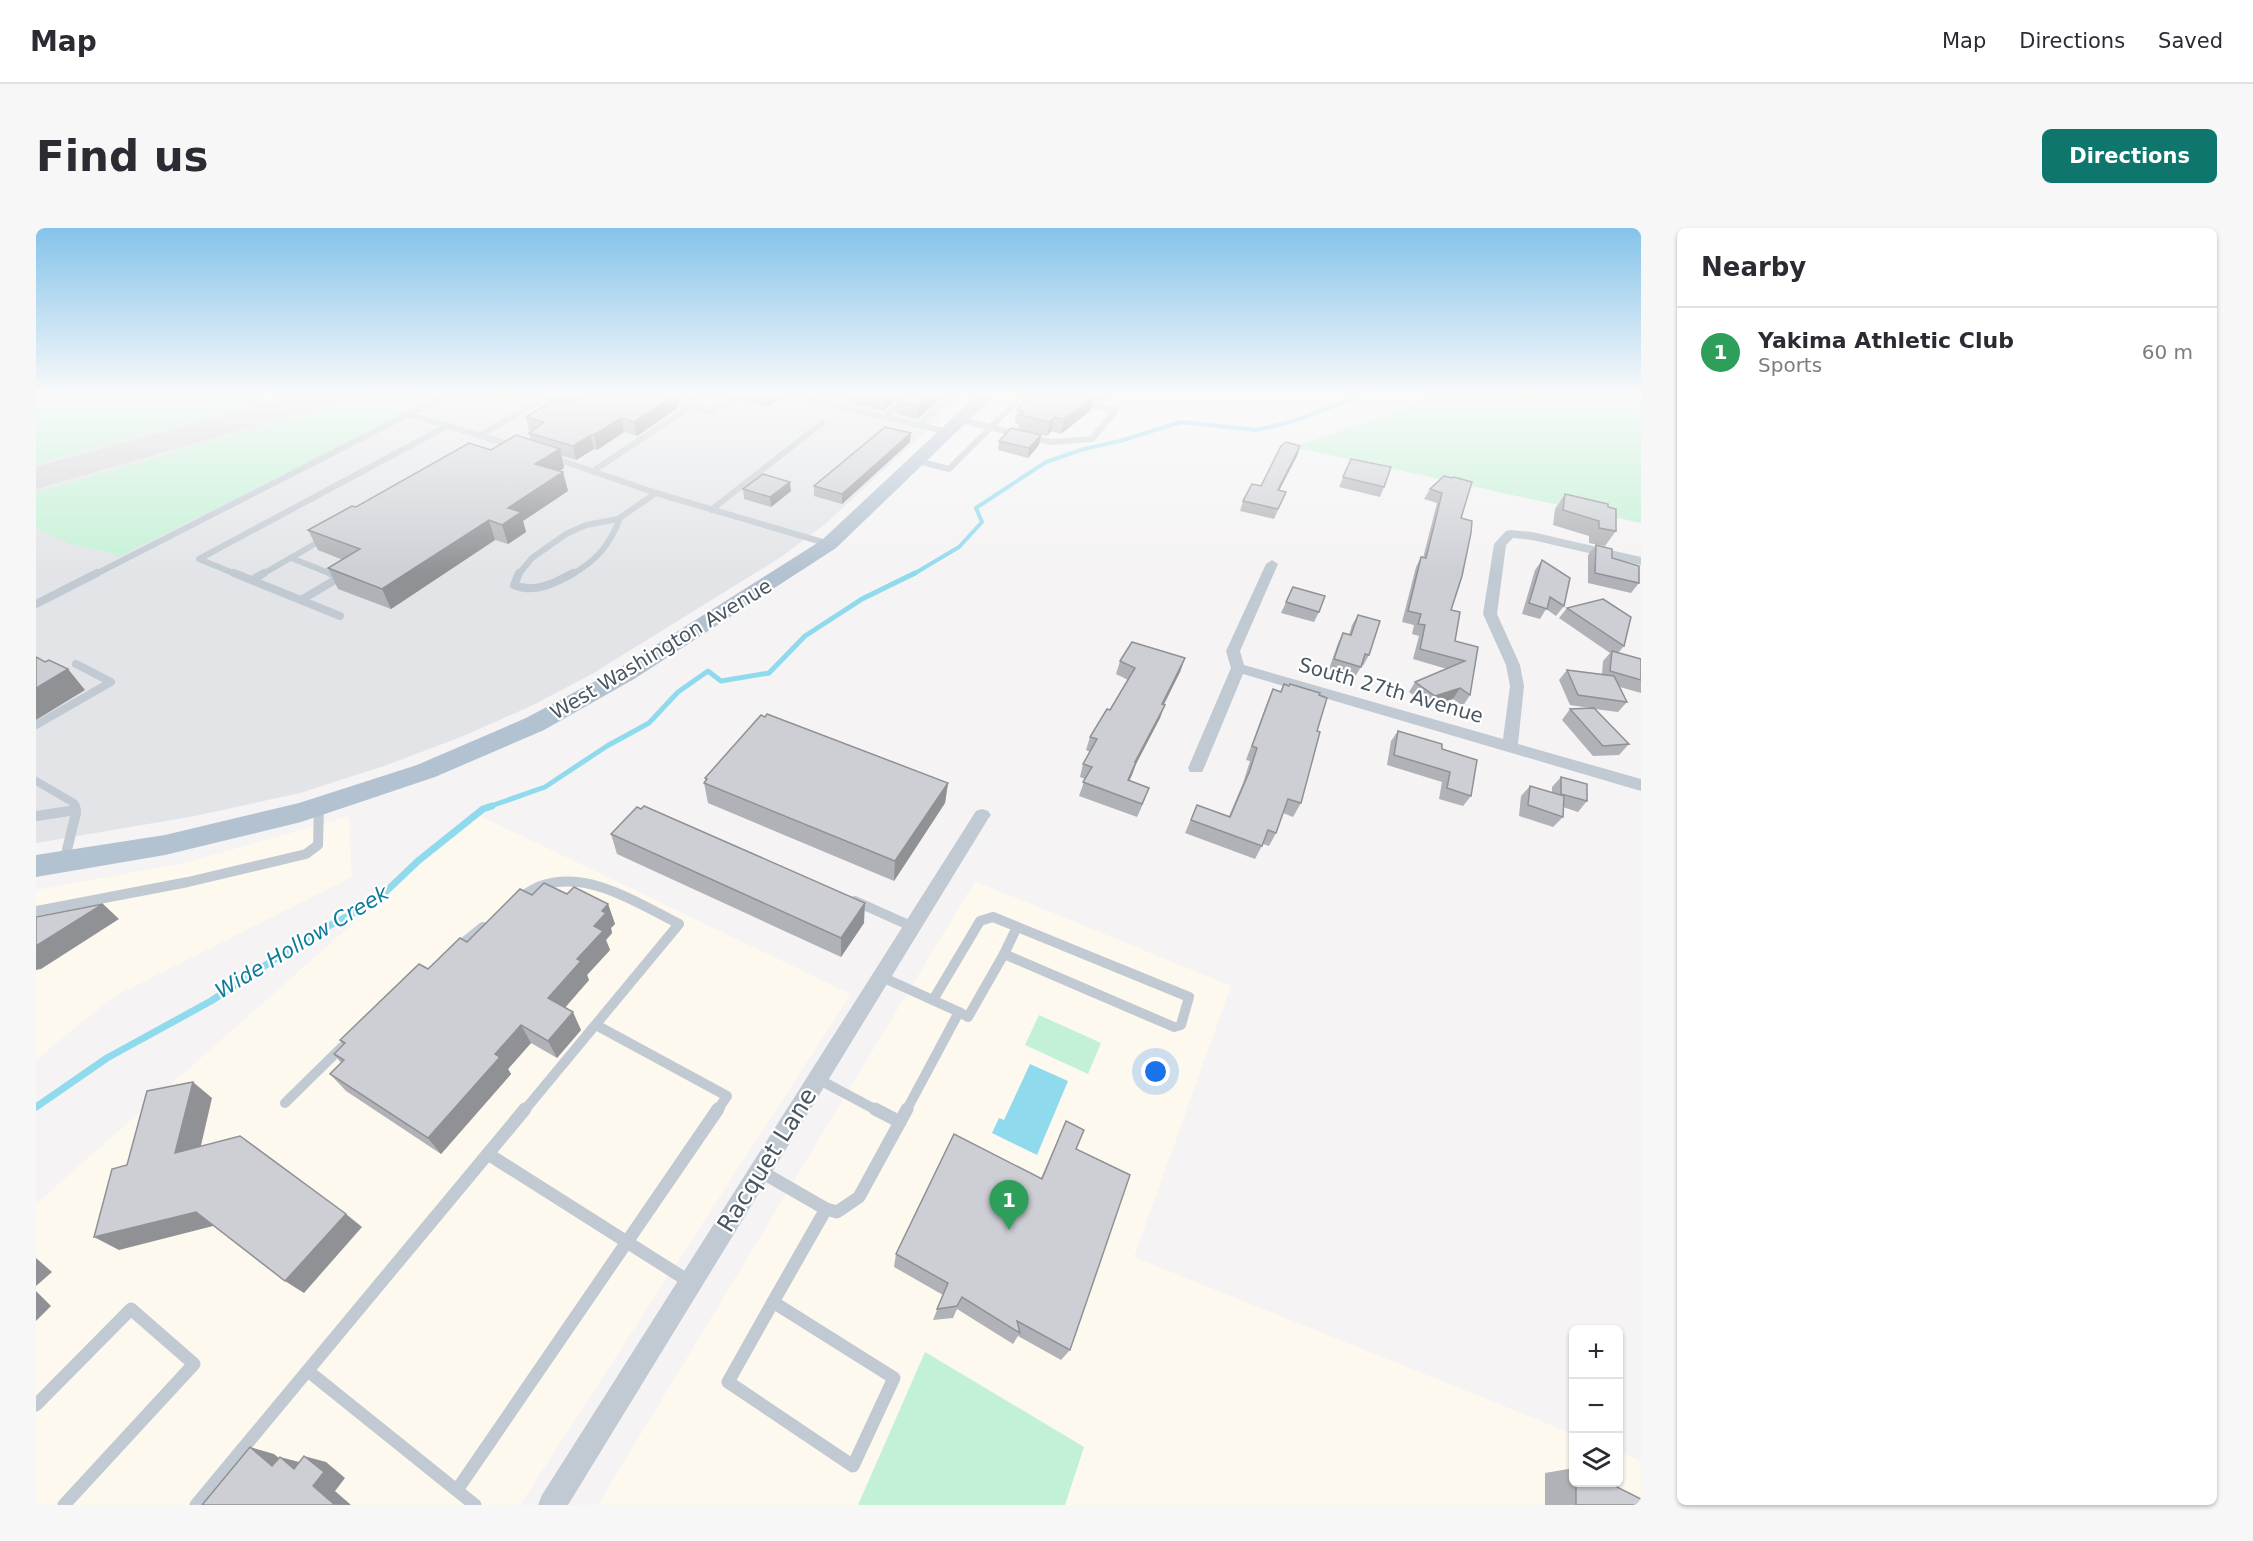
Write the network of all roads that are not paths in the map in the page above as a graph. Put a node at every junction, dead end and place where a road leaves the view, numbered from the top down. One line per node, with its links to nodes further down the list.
1 (328, 455): 20 (lane)
2 (394, 455): 18 (lane)
3 (544, 455): 9 (lane)
4 (618, 455): 9 (lane)
5 (782, 455): 11 (lane)
6 (925, 455): 8 (main road, West Washington Avenue)
7 (963, 455): 8 (lane)
8 (918, 461): 14 (main road, West Washington Avenue)
9 (593, 471): 10 (lane)
10 (656, 493): 11 (lane); 12 (lane)
11 (711, 510): 14 (lane)
12 (620, 518): 12 (lane)
13 (332, 534): 15 (lane)
14 (829, 544): 29 (main road, West Washington Avenue)
15 (291, 558): 18 (lane); 19 (lane)
16 (1641, 561): 25 (street)
17 (1272, 564): 23 (street)
18 (252, 580): 19 (lane)
19 (301, 600): 21 (lane)
20 (36, 603)
21 (340, 616)
22 (76, 664): 24 (lane)
23 (1238, 668): 25 (street, South 27th Avenue); 26 (street)
24 (36, 725)
25 (1510, 746): 28 (street, South 27th Avenue)
26 (1196, 768)
27 (36, 781): 30 (lane)
28 (1641, 785)
29 (319, 806): 33 (main road, West Washington Avenue); 37 (lane)
30 (75, 810): 32 (lane); 33 (lane)
31 (982, 815): 39 (street, Racquet Lane)
32 (36, 816)
33 (64, 862): 34 (main road, West Washington Avenue)
34 (36, 866)
35 (848, 898): 39 (lane)
36 (512, 904): 46 (lane)
37 (36, 911)
38 (494, 919): 42 (lane)
39 (913, 927): 43 (street, Racquet Lane)
40 (1017, 927): 41 (lane); 41 (lane); 44 (lane)
41 (1004, 954): 45 (lane)
42 (448, 955)
43 (882, 977): 44 (lane); 48 (street, Racquet Lane)
44 (933, 1000): 45 (lane)
45 (958, 1012): 50 (lane)
46 (596, 1025): 51 (lane); 54 (lane)
47 (352, 1038): 49 (lane)
48 (818, 1078): 50 (lane); 52 (street, Racquet Lane)
49 (285, 1103)
50 (900, 1122): 53 (lane)
51 (488, 1154): 54 (lane); 57 (lane)
52 (760, 1171): 53 (lane); 55 (street, Racquet Lane)
53 (826, 1209): 56 (lane)
54 (626, 1242): 55 (lane); 59 (lane)
55 (690, 1282): 63 (street, Racquet Lane)
56 (773, 1302): 56 (lane)
57 (308, 1371): 59 (lane); 61 (lane)
58 (36, 1405): 60 (lane)
59 (457, 1490): 62 (lane)
60 (64, 1505)
61 (196, 1505)
62 (475, 1505)
63 (552, 1505)

